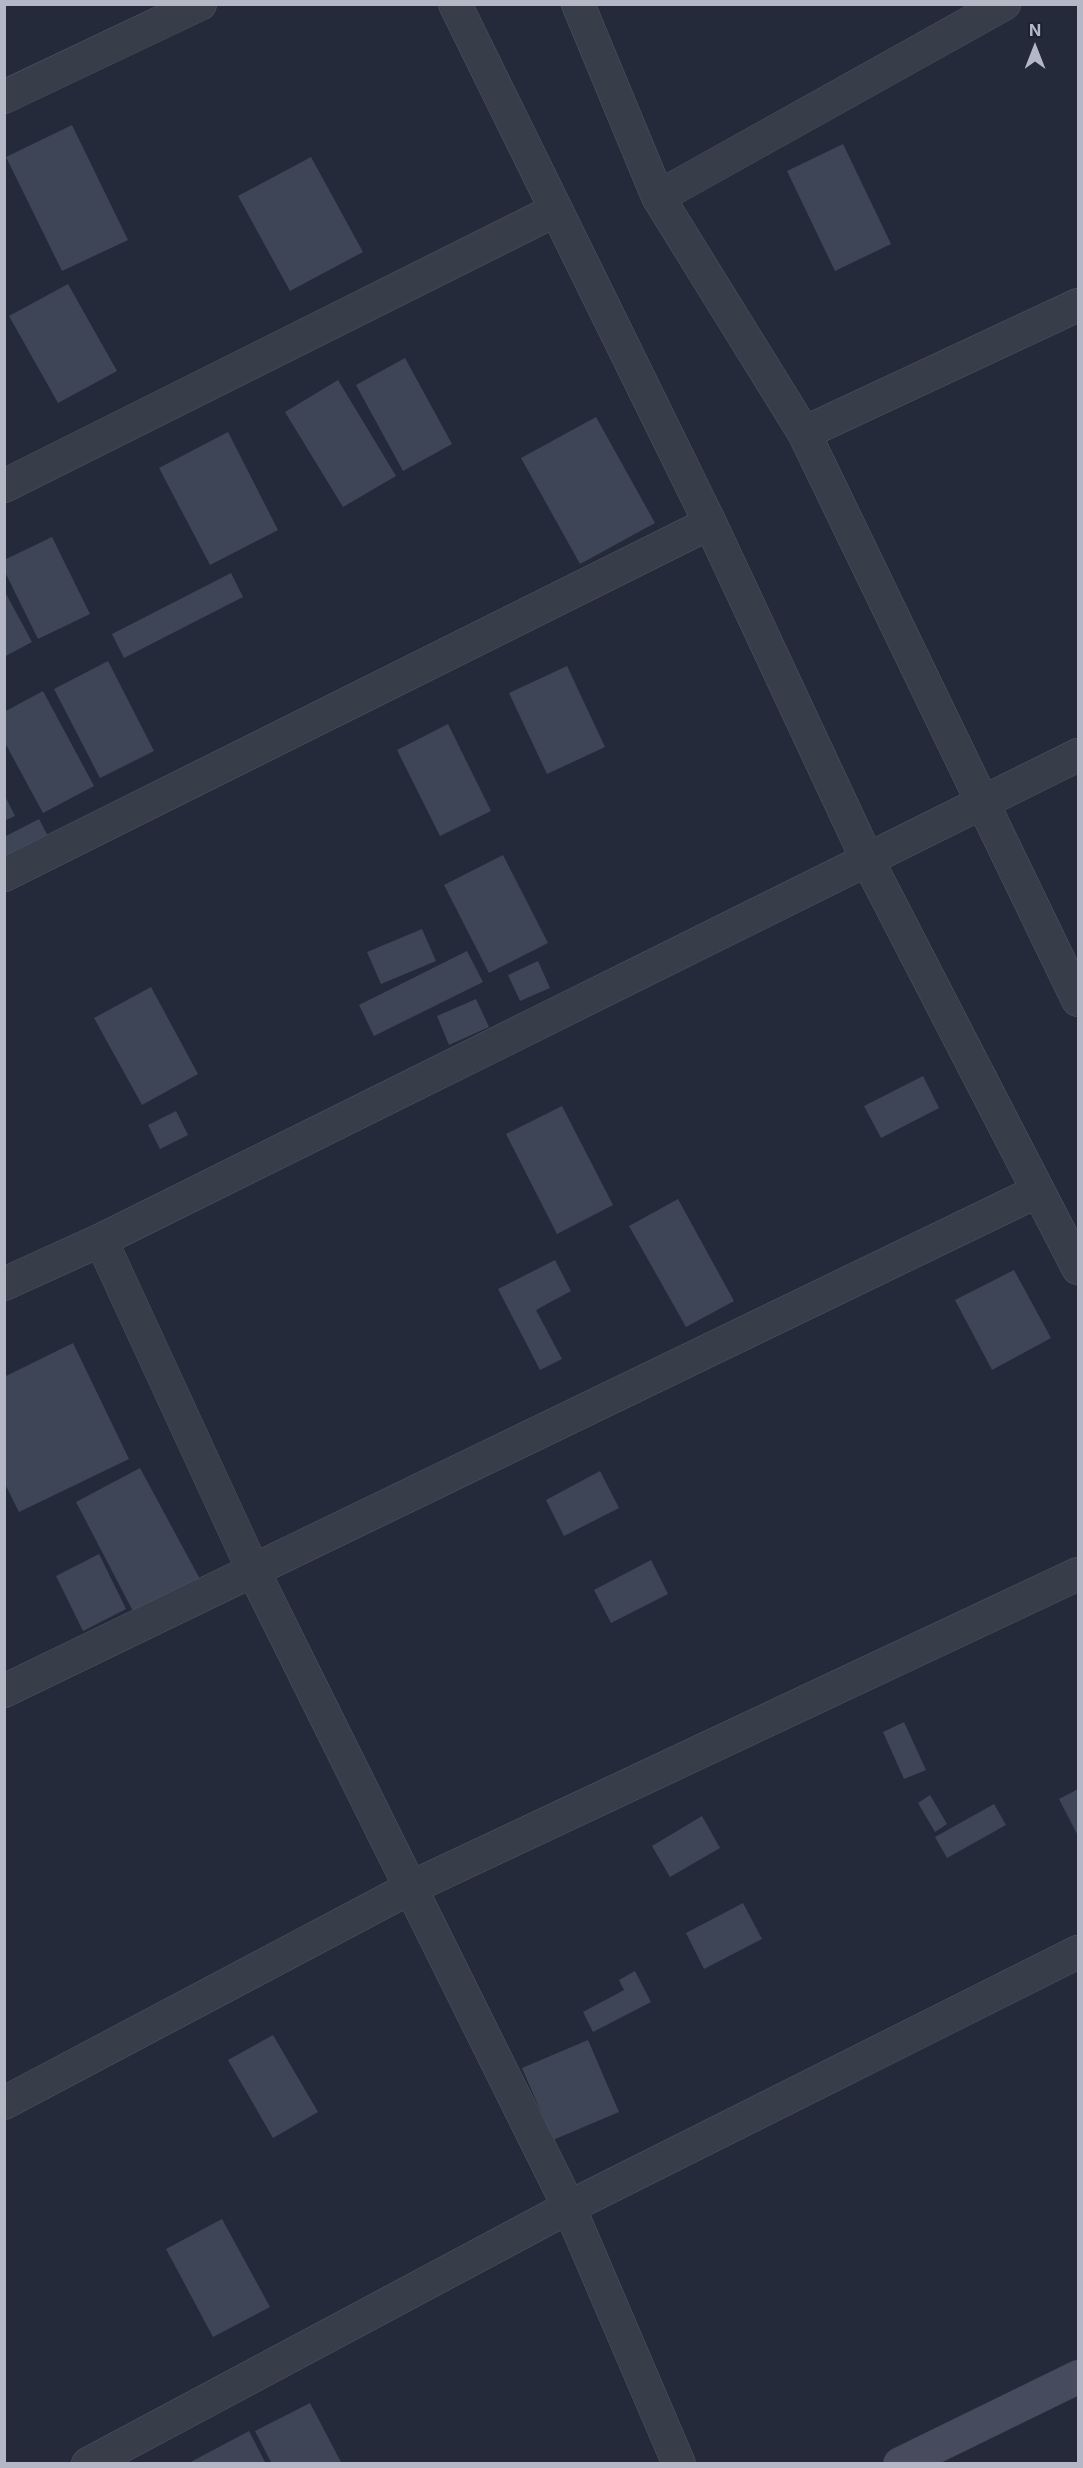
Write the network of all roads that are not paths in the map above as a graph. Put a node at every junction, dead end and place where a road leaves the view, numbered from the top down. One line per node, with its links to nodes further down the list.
1 (200, 4): 5 (street)
2 (455, 4): 7 (street)
3 (578, 4): 6 (street)
4 (1005, 4): 6 (street)
5 (4, 97)
6 (658, 198): 9 (street)
7 (556, 210): 10 (street); 11 (street)
8 (1078, 304): 9 (street)
9 (804, 433): 13 (street)
10 (4, 486)
11 (710, 523): 14 (street); 15 (street)
12 (1078, 755): 13 (street)
13 (981, 803): 14 (street); 16 (street)
14 (867, 861): 17 (street); 18 (street)
15 (4, 875)
16 (1078, 1000)
17 (1038, 1191): 19 (street); 21 (street)
18 (101, 1240): 20 (street); 21 (street)
19 (1078, 1268)
20 (4, 1284)
21 (254, 1572): 23 (street); 24 (street)
22 (1078, 1574): 24 (street)
23 (4, 1691)
24 (410, 1888): 26 (street); 27 (street)
25 (1078, 1952): 27 (street)
26 (4, 2103)
27 (569, 2207): 29 (street); 30 (street)
28 (1078, 2377): 31 (street)
29 (88, 2463)
30 (679, 2463)
31 (900, 2463)

